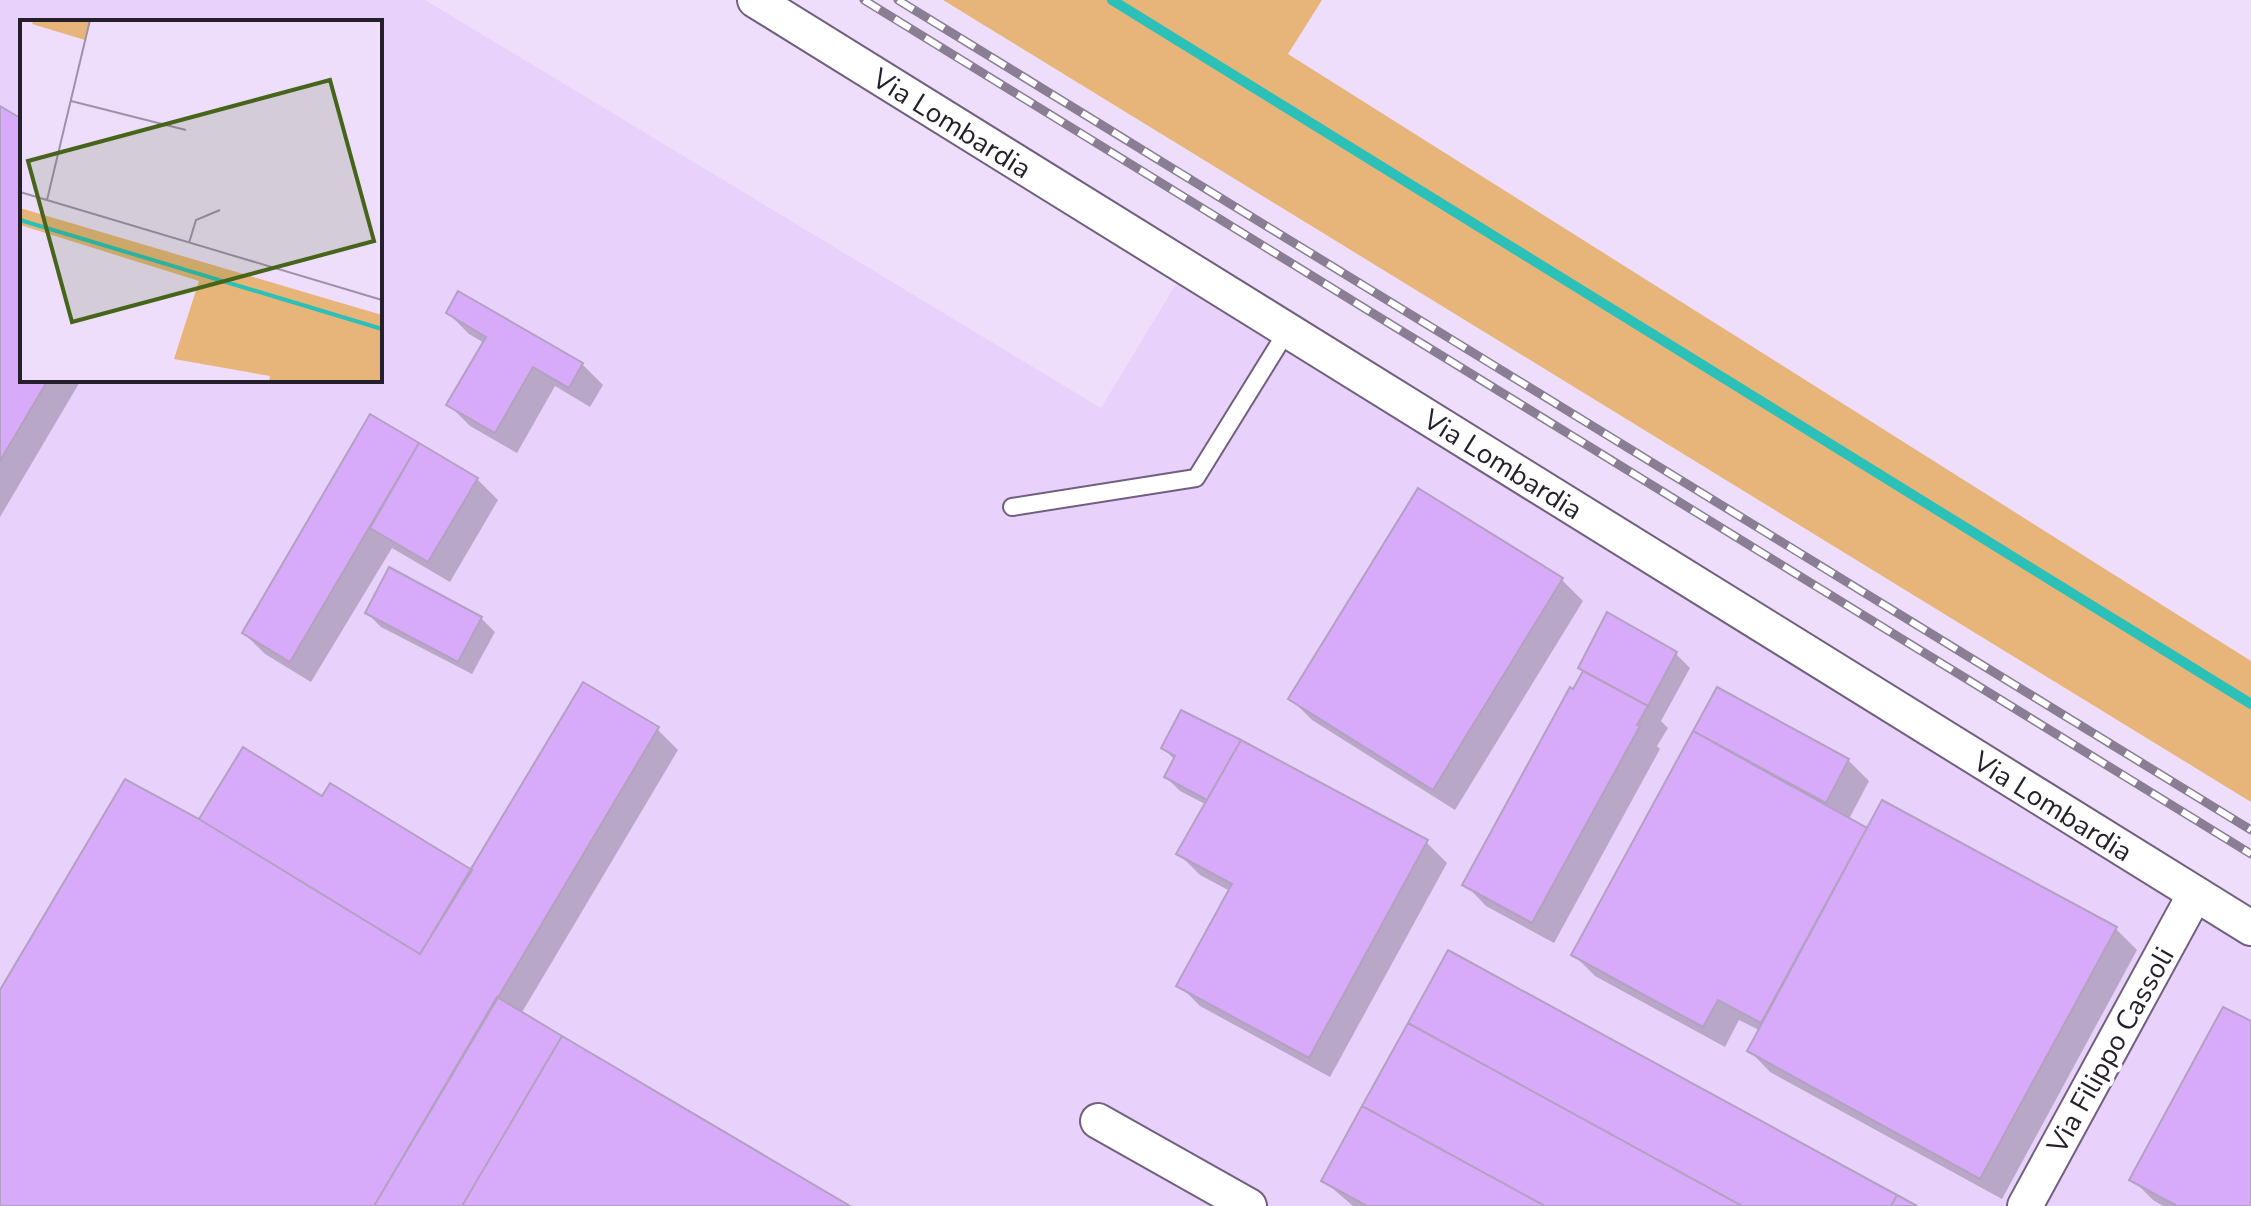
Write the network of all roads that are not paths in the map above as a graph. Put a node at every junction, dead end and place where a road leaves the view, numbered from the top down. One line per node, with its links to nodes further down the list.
1 (755, 0): 2 (street, Via Lombardia)
2 (1287, 331): 3 (lane); 4 (street, Via Lombardia)
3 (1012, 507)
4 (2195, 894): 5 (street, Via Lombardia); 8 (street, Via Filippo Cassoli)
5 (2251, 928)
6 (1098, 1121): 7 (street)
7 (1249, 1206)
8 (2025, 1206)

